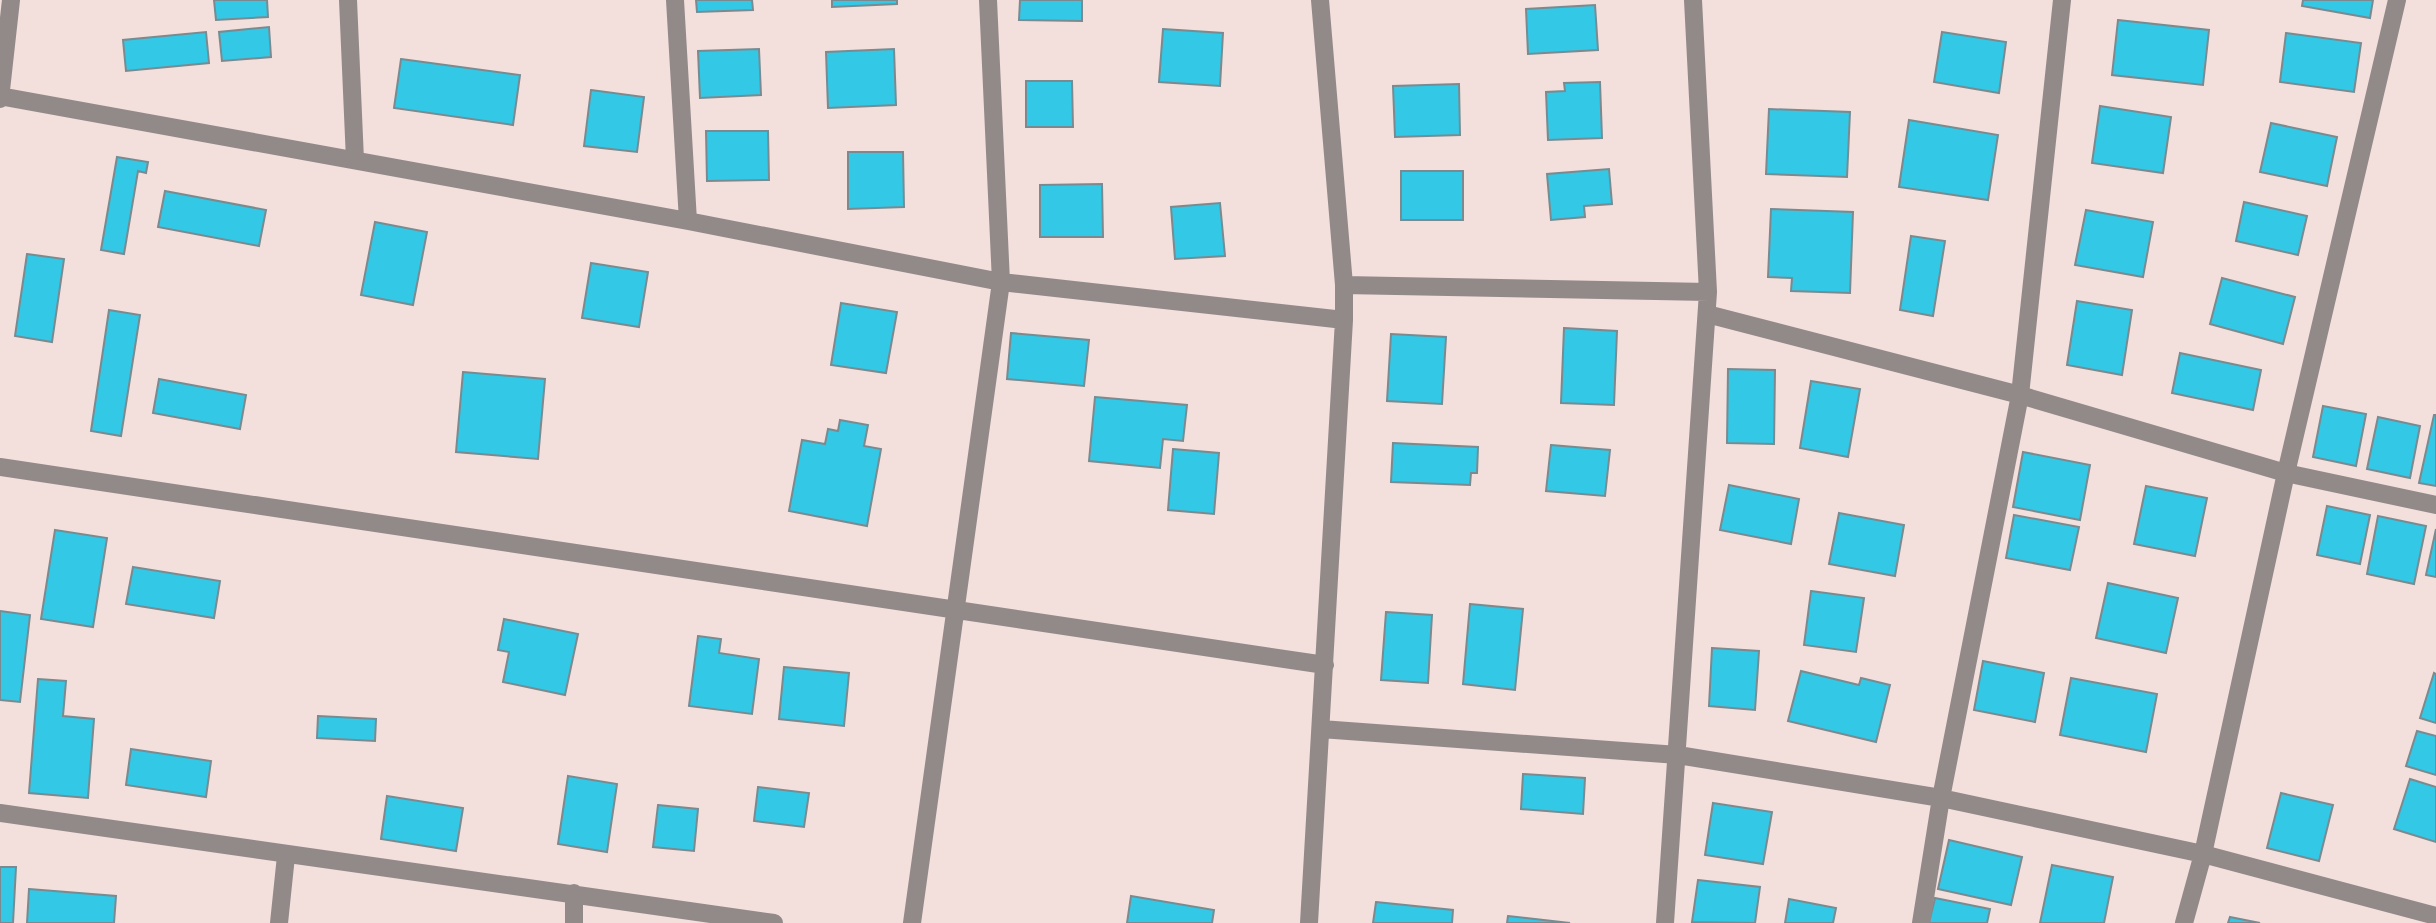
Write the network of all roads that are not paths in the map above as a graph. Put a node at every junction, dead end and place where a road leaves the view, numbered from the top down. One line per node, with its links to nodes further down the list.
1 (11, 0): 9 (street)
2 (348, 0): 10 (street)
3 (676, 0): 11 (street)
4 (989, 0): 12 (street)
5 (1320, 0): 13 (street)
6 (1693, 0): 14 (street)
7 (2062, 0): 17 (street)
8 (2397, 0): 19 (street)
9 (0, 97): 10 (street)
10 (355, 160): 11 (street)
11 (688, 221): 12 (street)
12 (1001, 282): 16 (street); 21 (street)
13 (1344, 285): 14 (street); 16 (street)
14 (1708, 292): 15 (street)
15 (1707, 314): 17 (street); 24 (street)
16 (1344, 320): 22 (street)
17 (2020, 396): 19 (street); 25 (street)
18 (0, 467): 21 (street)
19 (2286, 473): 20 (street); 27 (street)
20 (2436, 505)
21 (956, 609): 22 (street); 34 (street)
22 (1325, 665): 23 (street)
23 (1321, 729): 24 (street); 35 (street)
24 (1678, 755): 25 (street); 36 (street)
25 (1941, 798): 27 (street); 37 (street)
26 (0, 813): 28 (street)
27 (2203, 854): 30 (street); 38 (street)
28 (286, 856): 29 (street); 31 (street)
29 (574, 893): 32 (street); 33 (street)
30 (2436, 916)
31 (279, 923)
32 (574, 923)
33 (774, 923)
34 (912, 923)
35 (1309, 923)
36 (1665, 923)
37 (1921, 923)
38 (2184, 923)

